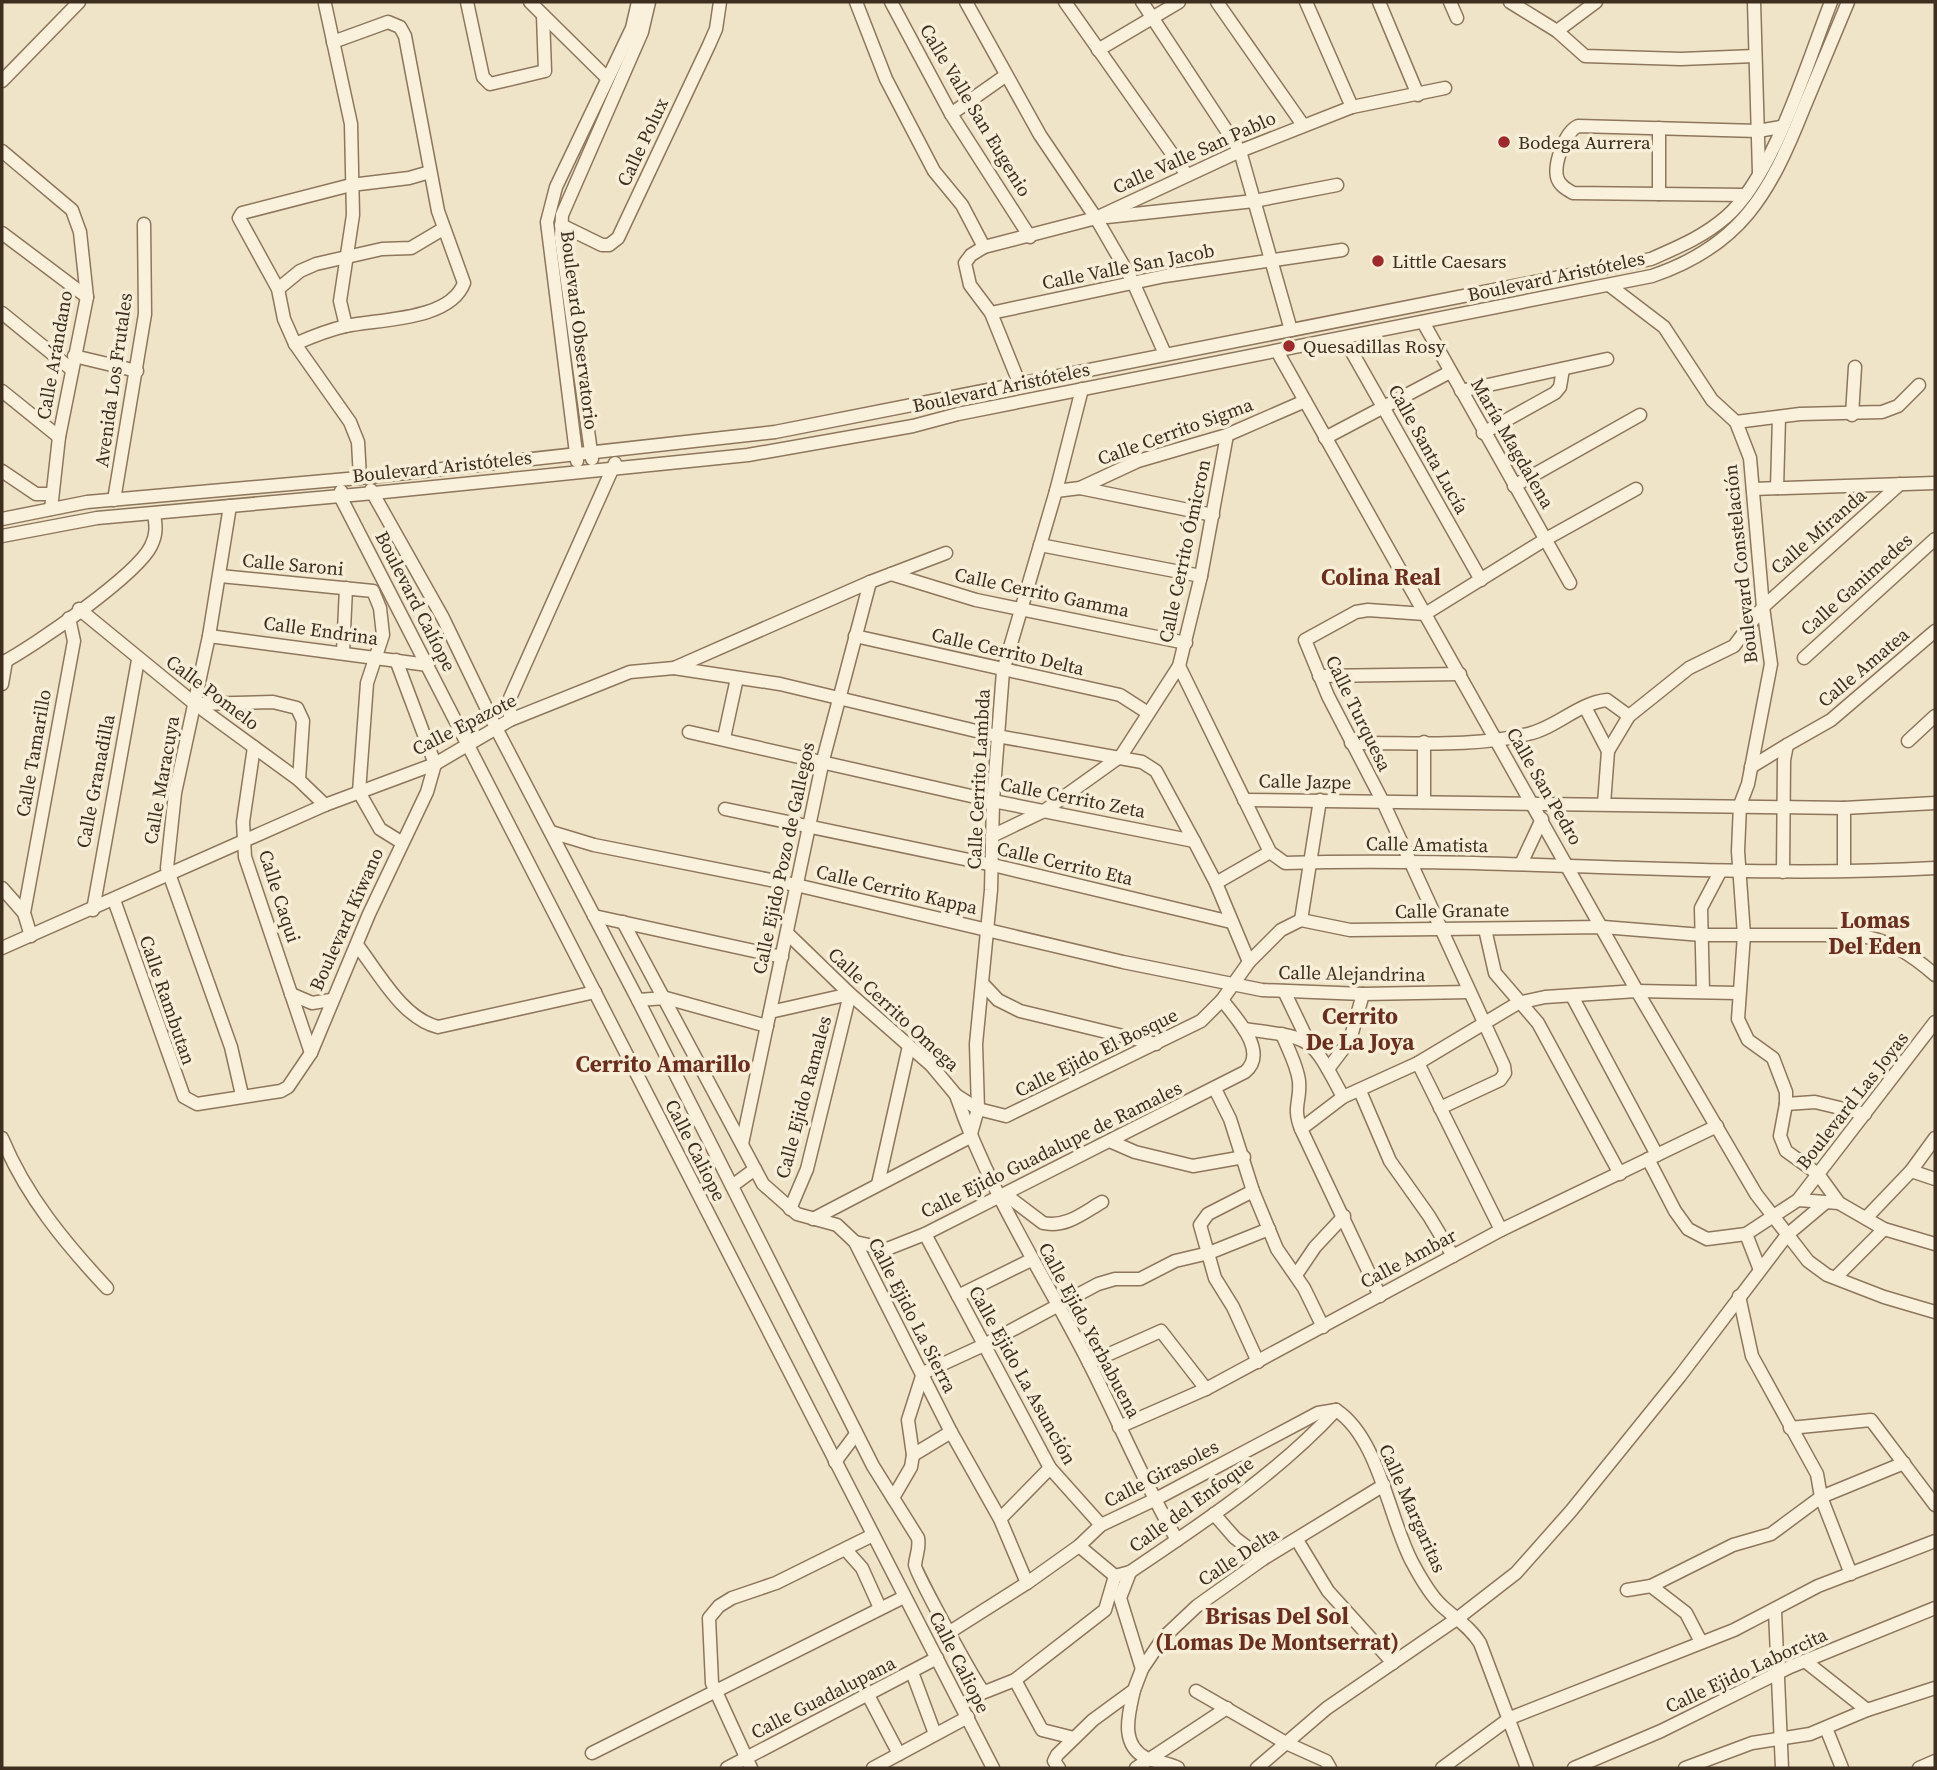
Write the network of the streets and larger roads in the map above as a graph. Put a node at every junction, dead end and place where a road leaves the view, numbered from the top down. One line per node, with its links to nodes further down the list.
1 (79, 2): 32 (street)
2 (467, 2): 23 (street)
3 (530, 2): 23 (street)
4 (649, 2): 49 (street, Boulevard Observatorio)
5 (720, 2): 55 (street, Calle Polux)
6 (856, 2): 59 (street)
7 (891, 2): 36 (street, Calle Valle San Eugenio)
8 (966, 2): 30 (street)
9 (1065, 2): 28 (street)
10 (1142, 2): 24 (street)
11 (1179, 2): 24 (street)
12 (1217, 2): 37 (street)
13 (1306, 2): 35 (street)
14 (1378, 2): 34 (street)
15 (1510, 2): 26 (street)
16 (1596, 2): 26 (street)
17 (1754, 2): 29 (street)
18 (1831, 2): 38 (street, Boulevard Aristóteles)
19 (1848, 2): 64 (street, Boulevard Aristóteles)
20 (1452, 3): 25 (street)
21 (325, 4): 27 (street)
22 (634, 5): 31 (street, Boulevard Observatorio)
23 (543, 16): 31 (street)
24 (1153, 17): 28 (street); 42 (street)
25 (1457, 18)
26 (1557, 31): 29 (street)
27 (333, 43): 43 (street); 46 (street)
28 (1098, 50): 44 (street)
29 (1755, 56): 40 (street)
30 (1005, 76): 36 (street); 53 (street)
31 (607, 78): 48 (street, Boulevard Observatorio)
32 (2, 81)
33 (1445, 88): 34 (street, Calle Valle San Pablo)
34 (1418, 95): 35 (street, Calle Valle San Pablo)
35 (1352, 107): 37 (street, Calle Valle San Pablo)
36 (951, 114): 58 (street, Calle Valle San Eugenio)
37 (1303, 125): 42 (street, Calle Valle San Pablo)
38 (1781, 127): 40 (street); 45 (street, Boulevard Aristóteles)
39 (1659, 128): 40 (street); 50 (street); 50 (street)
40 (1758, 131): 45 (street)
41 (2, 151): 67 (street, Calle Arándano)
42 (1240, 151): 44 (street, Calle Valle San Pablo); 52 (street)
43 (430, 172): 46 (street); 56 (street)
44 (1187, 175): 53 (street, Calle Valle San Pablo)
45 (1759, 177): 51 (street, Boulevard Aristóteles)
46 (351, 185): 61 (street); 65 (street)
47 (1337, 185): 52 (street)
48 (556, 187): 49 (street); 102 (street, Boulevard Observatorio)
49 (569, 194): 55 (street, Boulevard Observatorio)
50 (1659, 194): 51 (street)
51 (1746, 195): 66 (street, Boulevard Aristóteles)
52 (1254, 201): 53 (street); 62 (street)
53 (1096, 218): 58 (street, Calle Valle San Pablo); 63 (street)
54 (144, 224): 82 (street, Avenida Los Frutales)
55 (561, 225): 101 (street, Boulevard Observatorio)
56 (443, 229): 61 (street); 72 (street)
57 (2, 233): 67 (street)
58 (1030, 237): 59 (street, Calle Valle San Pablo)
59 (984, 247): 69 (street, Calle Valle San Pablo)
60 (1342, 250): 62 (street, Calle Valle San Jacob)
61 (346, 256): 65 (street); 72 (street)
62 (1272, 260): 63 (street, Calle Valle San Jacob); 73 (street)
63 (1133, 282): 69 (street, Calle Valle San Jacob); 77 (street)
64 (1609, 285): 68 (street, Boulevard Aristóteles); 95 (street)
65 (278, 289): 75 (street)
66 (1503, 289): 68 (street); 73 (street, Boulevard Aristóteles)
67 (87, 297): 79 (street, Calle Arándano)
68 (1500, 308): 71 (street, Boulevard Aristóteles)
69 (991, 313): 85 (street)
70 (4, 318): 79 (street)
71 (1429, 321): 74 (street, Boulevard Aristóteles); 84 (street, María Magdalena)
72 (346, 326): 75 (street)
73 (1291, 330): 77 (street, Boulevard Aristóteles)
74 (1344, 338): 76 (street, Boulevard Aristóteles); 91 (street, Calle Santa Lucía)
75 (295, 344): 107 (street)
76 (1277, 351): 83 (street, Boulevard Aristóteles); 90 (street, Calle San Pedro)
77 (1166, 354): 83 (street); 85 (street, Boulevard Aristóteles)
78 (1607, 359): 81 (street)
79 (72, 363): 82 (street); 98 (street, Calle Arándano)
80 (1855, 367): 93 (street)
81 (1563, 369): 89 (street); 96 (street)
82 (137, 371): 119 (street, Avenida Los Frutales)
83 (1168, 372): 87 (street, Boulevard Aristóteles)
84 (1450, 372): 89 (street, María Magdalena); 91 (street)
85 (1020, 385): 100 (street, Boulevard Aristóteles)
86 (1919, 385): 93 (street)
87 (1082, 389): 103 (street, Boulevard Aristóteles); 115 (street, Calle Cerrito Lambda)
88 (2, 391): 98 (street)
89 (1461, 391): 96 (street, María Magdalena)
90 (1305, 401): 97 (street, Calle Cerrito Sigma); 99 (street, Calle San Pedro)
91 (1384, 408): 99 (street); 135 (street, Calle Santa Lucía)
92 (1640, 415): 110 (street)
93 (1853, 415): 94 (street)
94 (1779, 417): 95 (street); 112 (street)
95 (1736, 422): 114 (street, Boulevard Constelación)
96 (1483, 433): 110 (street, María Magdalena)
97 (1227, 435): 111 (street, Calle Cerrito Sigma); 125 (street, Calle Cerrito Ómicron)
98 (59, 437): 117 (street, Calle Arándano)
99 (1325, 438): 144 (street, Calle San Pedro)
100 (620, 450): 101 (street, Boulevard Aristóteles); 103 (street)
101 (591, 453): 102 (street, Boulevard Aristóteles); 104 (street, Boulevard Observatorio)
102 (576, 454): 106 (street, Boulevard Observatorio); 107 (street, Boulevard Aristóteles)
103 (613, 468): 104 (street, Boulevard Aristóteles); 169 (street)
104 (593, 470): 106 (street, Boulevard Aristóteles)
105 (2, 471): 117 (street)
106 (579, 471): 116 (street, Boulevard Aristóteles)
107 (361, 479): 116 (street); 118 (street); 119 (street, Boulevard Aristóteles)
108 (1935, 483): 109 (street)
109 (1900, 484): 112 (street); 142 (street, Calle Miranda)
110 (1514, 486): 129 (street, María Magdalena)
111 (1080, 488): 115 (street, Calle Cerrito Sigma); 125 (street)
112 (1777, 488): 114 (street)
113 (1636, 489): 129 (street)
114 (1753, 489): 142 (street, Boulevard Constelación)
115 (1056, 491): 130 (street, Calle Cerrito Lambda)
116 (374, 493): 118 (street, Boulevard Aristóteles); 170 (street, Boulevard Calíope)
117 (50, 494): 122 (street, Calle Arándano)
118 (340, 496): 120 (street, Boulevard Aristóteles); 123 (street, Boulevard Calíope)
119 (114, 500): 122 (street, Boulevard Aristóteles)
120 (282, 500): 121 (street, Boulevard Aristóteles); 123 (street)
121 (230, 506): 124 (street, Boulevard Aristóteles); 133 (street, Calle Maracuya)
122 (51, 509): 126 (street, Boulevard Aristóteles)
123 (349, 513): 139 (street, Boulevard Calíope)
124 (154, 514): 127 (street, Boulevard Aristóteles); 143 (street)
125 (1213, 515): 134 (street, Calle Cerrito Ómicron)
126 (2, 519)
127 (2, 536)
128 (1935, 539): 151 (street, Calle Ganimedes)
129 (1546, 540): 135 (street); 137 (street, María Magdalena)
130 (1040, 545): 134 (street); 141 (street, Calle Cerrito Lambda)
131 (946, 553): 132 (street, Calle Epazote)
132 (891, 575): 136 (street, Calle Epazote); 141 (street, Calle Cerrito Gamma)
133 (220, 576): 138 (street, Calle Saroni); 146 (street, Calle Maracuya)
134 (1201, 576): 148 (street, Calle Cerrito Ómicron)
135 (1481, 580): 144 (street)
136 (870, 583): 147 (street, Calle Ejido Pozo de Gallegos); 157 (street, Calle Epazote)
137 (1570, 583)
138 (346, 588): 140 (street, Calle Saroni); 149 (street)
139 (388, 589): 140 (street, Calle Saroni); 155 (street, Boulevard Calíope)
140 (368, 590): 150 (street)
141 (1021, 607): 148 (street, Calle Cerrito Gamma); 158 (street, Calle Cerrito Lambda)
142 (1763, 607): 167 (street, Calle Miranda); 185 (street, Boulevard Constelación)
143 (74, 613): 152 (street, Calle Pomelo); 154 (street); 228 (street, Calle Tamarillo)
144 (1425, 614): 159 (street, Calle San Pedro); 160 (street, Calle Turquesa)
145 (1935, 631): 179 (street, Calle Amatea)
146 (209, 636): 149 (street, Calle Endrina); 164 (street, Calle Maracuya)
147 (855, 636): 158 (street, Calle Cerrito Delta); 163 (street, Calle Ejido Pozo de Gallegos)
148 (1186, 643): 156 (street, Calle Cerrito Ómicron)
149 (343, 652): 150 (street, Calle Endrina)
150 (374, 656): 153 (street, Calle Endrina); 188 (street)
151 (1804, 658)
152 (138, 660): 164 (street, Calle Pomelo); 227 (street, Calle Granadilla)
153 (396, 660): 155 (street, Calle Endrina); 184 (street)
154 (4, 662): 162 (street)
155 (428, 665): 177 (street, Boulevard Calíope)
156 (1179, 666): 166 (street, Calle Cerrito Ómicron); 190 (street)
157 (674, 668): 161 (street); 169 (street, Calle Epazote)
158 (1003, 671): 166 (street, Calle Cerrito Delta); 172 (street, Calle Cerrito Lambda)
159 (1460, 674): 160 (street); 174 (street, Calle San Pedro)
160 (1319, 676): 178 (street, Calle Turquesa)
161 (737, 678): 163 (street); 173 (street)
162 (2, 684)
163 (837, 698): 172 (street); 183 (street, Calle Ejido Pozo de Gallegos)
164 (195, 704): 180 (street, Calle Pomelo); 187 (street); 222 (street, Calle Maracuya)
165 (1585, 707): 167 (street); 174 (street); 181 (street)
166 (1148, 713): 182 (street, Calle Cerrito Ómicron)
167 (1629, 716): 181 (street)
168 (1935, 716): 175 (street)
169 (510, 720): 170 (street, Calle Epazote)
170 (496, 728): 177 (street, Calle Epazote); 206 (street, Calle Caliope)
171 (689, 732): 173 (street, Calle Cerrito Zeta)
172 (997, 736): 182 (street); 192 (street, Calle Cerrito Lambda)
173 (724, 738): 183 (street, Calle Cerrito Zeta)
174 (1496, 741): 176 (street); 195 (street, Calle San Pedro)
175 (1908, 741)
176 (1424, 742): 178 (street); 194 (street)
177 (467, 743): 184 (street, Calle Epazote); 251 (street, Calle Caliope)
178 (1351, 743): 193 (street, Calle Turquesa)
179 (1787, 744): 185 (street, Calle Amatea); 200 (street)
180 (254, 747): 187 (street, Calle Pomelo); 210 (street, Calle Caqui)
181 (1608, 751): 197 (street)
182 (1121, 756): 203 (street, Calle Cerrito Ómicron); 208 (street)
183 (822, 760): 192 (street, Calle Cerrito Zeta); 205 (street, Calle Ejido Pozo de Gallegos)
184 (435, 764): 186 (street, Calle Epazote); 189 (street, Boulevard Kiwano)
185 (1751, 767): 199 (street, Boulevard Constelación)
186 (409, 773): 188 (street, Calle Epazote); 189 (street)
187 (299, 780): 198 (street, Calle Pomelo)
188 (359, 792): 198 (street, Calle Epazote); 209 (street)
189 (427, 792): 209 (street, Boulevard Kiwano)
190 (1244, 800): 191 (street, Calle Jazpe); 211 (street)
191 (1320, 800): 193 (street, Calle Jazpe); 212 (street)
192 (993, 801): 203 (street, Calle Cerrito Zeta); 207 (street, Calle Cerrito Lambda)
193 (1383, 802): 194 (street, Calle Jazpe); 213 (street, Calle Turquesa)
194 (1424, 803): 195 (street, Calle Jazpe)
195 (1533, 803): 197 (street, Calle Jazpe); 204 (street, Calle San Pedro)
196 (1935, 803): 201 (street, Calle Jazpe)
197 (1604, 804): 199 (street, Calle Jazpe)
198 (325, 805): 210 (street, Calle Epazote)
199 (1740, 805): 200 (street, Calle Jazpe); 221 (street, Boulevard Constelación)
200 (1786, 807): 201 (street, Calle Jazpe); 220 (street)
201 (1844, 808): 218 (street)
202 (726, 809): 205 (street, Calle Cerrito Eta)
203 (1044, 811): 207 (street, Calle Cerrito Ómicron); 208 (street, Calle Cerrito Zeta)
204 (1542, 819): 214 (street); 216 (street, Calle San Pedro)
205 (808, 825): 215 (street, Calle Cerrito Eta); 224 (street, Calle Ejido Pozo de Gallegos)
206 (551, 832): 224 (street, Calle Cerrito Kappa); 229 (street, Calle Caliope)
207 (992, 836): 215 (street, Calle Cerrito Lambda)
208 (1194, 841): 223 (street)
209 (401, 842): 241 (street, Boulevard Kiwano)
210 (243, 843): 222 (street, Calle Epazote); 254 (street, Calle Caqui)
211 (1270, 852): 212 (street, Calle Amatista); 223 (street)
212 (1312, 862): 213 (street, Calle Amatista); 230 (street)
213 (1412, 863): 214 (street, Calle Amatista); 234 (street, Calle Turquesa)
214 (1521, 864): 216 (street, Calle Amatista)
215 (993, 865): 232 (street, Calle Cerrito Eta); 236 (street, Calle Cerrito Lambda)
216 (1568, 865): 219 (street, Calle Amatista); 233 (street, Calle San Pedro)
217 (1935, 868): 218 (street, Calle Amatista)
218 (1844, 869): 220 (street, Calle Amatista)
219 (1720, 872): 221 (street, Calle Amatista); 238 (street)
220 (1783, 872): 221 (street, Calle Amatista)
221 (1740, 873): 239 (street, Boulevard Constelación)
222 (169, 876): 226 (street, Calle Epazote); 277 (street, Calle Maracuya)
223 (1216, 883): 232 (street)
224 (796, 885): 236 (street, Calle Cerrito Kappa); 237 (street, Calle Ejido Pozo de Gallegos)
225 (2, 888): 228 (street)
226 (114, 900): 227 (street, Calle Epazote); 277 (street, Calle Rambutan)
227 (93, 909): 240 (street, Calle Epazote)
228 (24, 913): 240 (street, Calle Tamarillo)
229 (594, 916): 231 (street); 260 (street, Calle Caliope)
230 (1301, 920): 234 (street, Calle Granate); 244 (street, Calle Ejido El Bosque)
231 (623, 922): 243 (street); 258 (street, Calle Ejido La Sierra)
232 (1231, 922): 244 (street)
233 (1604, 927): 235 (street, Calle Granate); 238 (street, Calle Granate); 248 (street, Calle San Pedro)
234 (1439, 929): 235 (street, Calle Granate); 252 (street, Calle Turquesa)
235 (1485, 929): 262 (street)
236 (988, 930): 246 (street, Calle Cerrito Lambda); 247 (street, Calle Cerrito Kappa)
237 (787, 933): 243 (street, Calle Ejido Pozo de Gallegos); 255 (street, Calle Cerrito Omega)
238 (1702, 935): 239 (street, Calle Granate); 250 (street)
239 (1744, 935): 245 (street, Calle Granate); 253 (street, Boulevard Constelación)
240 (31, 936): 242 (street, Calle Epazote)
241 (357, 945): 251 (street); 259 (street, Boulevard Kiwano)
242 (2, 948)
243 (782, 957): 263 (street, Calle Ejido Pozo de Gallegos)
244 (1249, 962): 247 (street, Calle Ejido El Bosque)
245 (1935, 975)
246 (983, 984): 270 (street); 282 (street, Calle Cerrito Lambda)
247 (1235, 985): 249 (street, Calle Alejandrina); 261 (street, Calle Ejido El Bosque)
248 (1637, 990): 250 (street); 257 (street); 284 (street, Calle San Pedro)
249 (1284, 991): 256 (street, Calle Alejandrina); 269 (street)
250 (1703, 991): 253 (street)
251 (595, 992): 343 (street, Calle Caliope)
252 (1469, 992): 256 (street, Calle Alejandrina); 265 (street, Calle Turquesa)
253 (1737, 993): 280 (street, Boulevard Constelación)
254 (291, 994): 259 (street); 272 (street, Calle Caqui)
255 (849, 994): 263 (street); 271 (street, Calle Cerrito Omega); 306 (street, Calle Ejido Ramales)
256 (1363, 994): 274 (street)
257 (1572, 996): 262 (street); 292 (street)
258 (666, 998): 260 (street); 266 (street); 290 (street, Calle Ejido La Sierra)
259 (331, 1000): 272 (street, Boulevard Kiwano)
260 (638, 1000): 299 (street, Calle Caliope)
261 (1222, 1000): 267 (street); 270 (street, Calle Ejido El Bosque)
262 (1518, 1003): 265 (street); 295 (street)
263 (770, 1012): 266 (street, Calle Ejido Pozo de Gallegos)
264 (1935, 1022): 283 (street, Boulevard Las Joyas)
265 (1485, 1024): 273 (street); 281 (street, Calle Turquesa)
266 (766, 1026): 290 (street, Calle Ejido Pozo de Gallegos)
267 (1244, 1029): 268 (street); 275 (street, Calle Ejido Guadalupe de Ramales)
268 (1282, 1034): 269 (street); 285 (street)
269 (1308, 1041): 274 (street)
270 (1156, 1044): 282 (street, Calle Ejido El Bosque)
271 (909, 1046): 278 (street, Calle Cerrito Omega); 298 (street)
272 (311, 1053): 277 (street, Boulevard Kiwano)
273 (1418, 1063): 276 (street); 281 (street)
274 (1328, 1069): 279 (street)
275 (1215, 1089): 289 (street, Calle Ejido Guadalupe de Ramales); 291 (street)
276 (1360, 1091): 279 (street); 320 (street)
277 (242, 1095)
278 (956, 1095): 282 (street, Calle Cerrito Omega); 286 (street, Calle Ejido Yerbabuena)
279 (1343, 1097): 285 (street)
280 (1786, 1104): 283 (street); 296 (street)
281 (1440, 1108): 313 (street)
282 (978, 1109): 286 (street, Calle Cerrito Lambda)
283 (1865, 1114): 296 (street, Boulevard Las Joyas)
284 (1717, 1126): 292 (street, Calle Ambar); 307 (street, Calle San Pedro)
285 (1301, 1129): 308 (street)
286 (971, 1137): 298 (street); 301 (street, Calle Ejido Yerbabuena)
287 (1935, 1138): 294 (street)
288 (2, 1141): 325 (street)
289 (1112, 1142): 291 (street); 301 (street, Calle Ejido Guadalupe de Ramales)
290 (742, 1144): 293 (street, Calle Ejido La Sierra)
291 (1244, 1157): 300 (street)
292 (1653, 1157): 295 (street, Calle Ambar); 315 (street)
293 (755, 1170): 299 (street); 306 (street, Calle Ejido La Sierra)
294 (1911, 1171): 297 (street); 309 (street)
295 (1620, 1174): 313 (street, Calle Ambar)
296 (1818, 1174): 302 (street, Boulevard Las Joyas); 305 (street)
297 (1935, 1179)
298 (877, 1184): 310 (street)
299 (732, 1186): 341 (street, Calle Caliope)
300 (1253, 1191): 311 (street); 319 (street)
301 (1003, 1196): 303 (street); 314 (street, Calle Ejido Guadalupe de Ramales); 321 (street, Calle Ejido Yerbabuena)
302 (1798, 1200): 304 (street); 307 (street)
303 (1102, 1202)
304 (1825, 1203): 305 (street); 316 (street)
305 (1839, 1203): 309 (street)
306 (790, 1209): 310 (street, Calle Ejido La Sierra)
307 (1773, 1214): 315 (street); 316 (street, Calle San Pedro)
308 (1343, 1216): 323 (street); 327 (street)
309 (1866, 1217): 312 (street)
310 (813, 1219): 317 (street, Calle Ejido La Sierra)
311 (1269, 1229): 319 (street); 323 (street)
312 (1884, 1229): 318 (street); 324 (street)
313 (1501, 1230): 320 (street, Calle Ambar)
314 (925, 1234): 317 (street, Calle Ejido Guadalupe de Ramales); 326 (street, Calle Ejido La Asunción)
315 (1746, 1234): 322 (street)
316 (1787, 1235): 322 (street); 324 (street, Calle San Pedro)
317 (855, 1242): 335 (street, Calle Ejido La Sierra)
318 (1935, 1244)
319 (1209, 1253): 329 (street); 333 (street)
320 (1452, 1256): 327 (street, Calle Ambar)
321 (1031, 1260): 326 (street); 329 (street, Calle Ejido Yerbabuena)
322 (1760, 1270): 328 (street)
323 (1296, 1275): 331 (street)
324 (1836, 1277): 330 (street, Calle San Pedro)
325 (107, 1288)
326 (958, 1296): 332 (street, Calle Ejido La Asunción)
327 (1380, 1296): 331 (street, Calle Ambar)
328 (1739, 1296): 339 (street); 371 (street)
329 (1056, 1304): 332 (street); 334 (street, Calle Ejido Yerbabuena)
330 (1935, 1312)
331 (1323, 1327): 333 (street, Calle Ambar)
332 (985, 1345): 335 (street); 345 (street, Calle Ejido La Asunción)
333 (1258, 1362): 336 (street, Calle Ambar)
334 (1089, 1363): 336 (street); 338 (street, Calle Ejido Yerbabuena)
335 (923, 1373): 340 (street, Calle Ejido La Sierra); 342 (street)
336 (1206, 1389): 338 (street, Calle Ambar)
337 (1336, 1410): 346 (street, Calle Margaritas); 349 (street, Calle Girasoles); 351 (street, Calle del Enfoque)
338 (1119, 1427): 349 (street, Calle Ejido Yerbabuena)
339 (1790, 1428): 344 (street); 347 (street)
340 (951, 1432): 342 (street); 352 (street, Calle Ejido La Sierra)
341 (856, 1434): 343 (street); 348 (street, Calle Caliope)
342 (913, 1455): 348 (street)
343 (835, 1462): 354 (street, Calle Caliope)
344 (1904, 1463): 347 (street); 350 (street)
345 (1050, 1468): 352 (street); 353 (street, Calle Ejido La Asunción)
346 (1384, 1485): 356 (street, Calle Delta); 371 (street, Calle Margaritas)
347 (1821, 1497): 362 (street); 365 (street)
348 (893, 1498): 372 (street, Calle Caliope)
349 (1154, 1500): 353 (street, Calle Girasoles); 355 (street, Calle Ejido Yerbabuena)
350 (1935, 1505)
351 (1214, 1514): 355 (street, Calle del Enfoque); 360 (street)
352 (1000, 1519): 364 (street, Calle Ejido La Sierra)
353 (1101, 1525): 358 (street, Calle Girasoles)
354 (873, 1535): 359 (street); 367 (street, Calle Caliope)
355 (1177, 1541): 361 (street, Calle del Enfoque)
356 (1297, 1541): 360 (street, Calle Delta); 376 (street)
357 (1935, 1541): 362 (street)
358 (1079, 1546): 363 (street); 364 (street, Calle Girasoles)
359 (846, 1550): 368 (street); 384 (street)
360 (1263, 1559): 377 (street, Calle Delta)
361 (1130, 1573): 363 (street, Calle del Enfoque); 377 (street)
362 (1851, 1574): 370 (street)
363 (1115, 1576): 380 (street)
364 (1027, 1583): 372 (street, Calle Girasoles)
365 (1651, 1586): 366 (street); 373 (street)
366 (1627, 1590)
367 (904, 1597): 368 (street); 374 (street, Calle Caliope)
368 (880, 1608): 384 (street)
369 (1935, 1608): 375 (street, Calle Ejido Laborcita)
370 (1775, 1611): 373 (street); 379 (street)
371 (1458, 1618): 376 (street); 389 (street, Calle Margaritas)
372 (947, 1634): 380 (street, Calle Caliope)
373 (1701, 1642): 389 (street)
374 (937, 1658): 378 (street, Calle Guadalupana); 388 (street, Calle Caliope)
375 (1805, 1661): 379 (street, Calle Ejido Laborcita); 387 (street)
376 (1393, 1662): 394 (street)
377 (1142, 1669): 382 (street, Calle Delta)
378 (912, 1672): 385 (street, Calle Guadalupana); 391 (street)
379 (1777, 1674): 393 (street); 410 (street, Calle Ejido Laborcita)
380 (1015, 1680): 392 (street)
381 (1935, 1688): 387 (street)
382 (1134, 1690): 392 (street); 397 (street, Calle Delta)
383 (1196, 1691): 386 (street)
384 (716, 1694): 395 (street); 399 (street)
385 (869, 1695): 396 (street); 399 (street, Calle Guadalupana)
386 (1227, 1708): 394 (street); 397 (street)
387 (1867, 1710): 390 (street)
388 (968, 1717): 391 (street); 402 (street, Calle Caliope)
389 (1510, 1718): 408 (street); 409 (street, Calle Margaritas)
390 (1826, 1728): 393 (street); 413 (street)
391 (935, 1734): 396 (street)
392 (1074, 1738): 403 (street)
393 (1782, 1741): 411 (street); 412 (street)
394 (1286, 1743): 406 (street); 407 (street)
395 (592, 1754)
396 (899, 1754): 401 (street)
397 (1147, 1759): 404 (street); 405 (street)
398 (1935, 1761): 414 (street)
399 (748, 1763): 400 (street, Calle Guadalupana)
400 (727, 1768)
401 (873, 1768)
402 (993, 1768)
403 (1059, 1768)
404 (1136, 1768)
405 (1178, 1768)
406 (1257, 1768)
407 (1331, 1768)
408 (1442, 1768)
409 (1527, 1768)
410 (1574, 1768)
411 (1685, 1768)
412 (1782, 1768)
413 (1843, 1768)
414 (1919, 1768)

